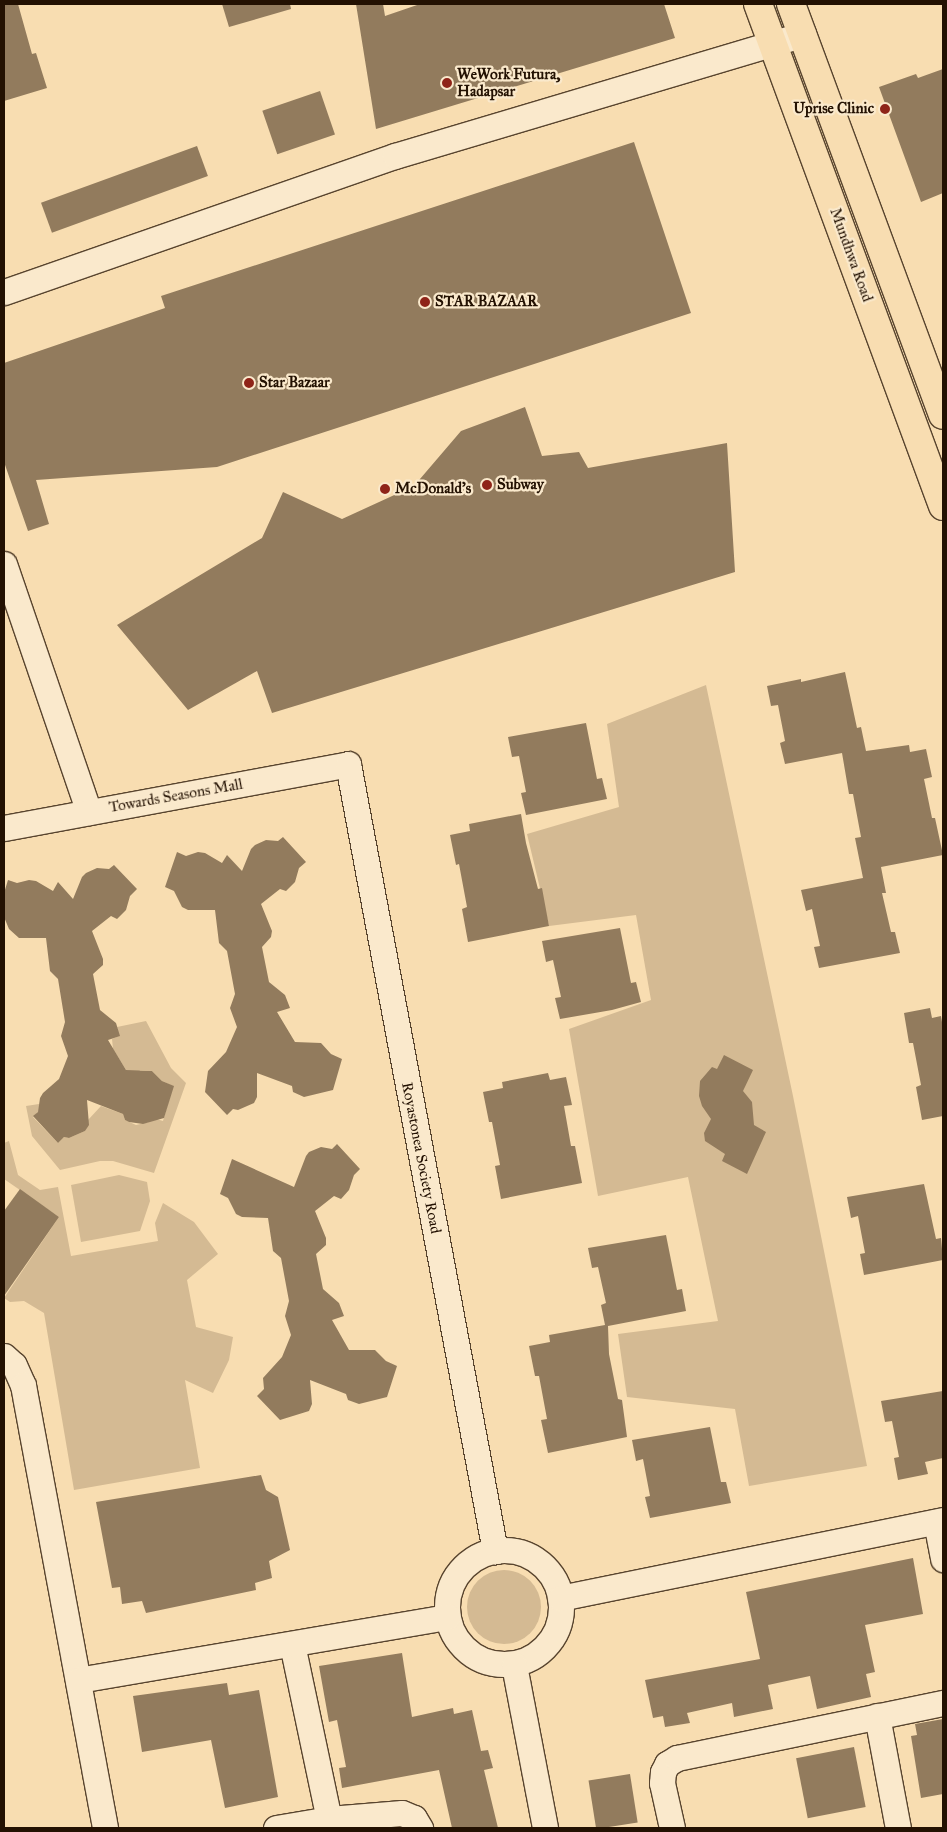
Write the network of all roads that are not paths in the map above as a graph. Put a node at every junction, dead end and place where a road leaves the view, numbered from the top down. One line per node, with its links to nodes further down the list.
1 (758, 4): 4 (highway, Mundhwa Road)
2 (791, 4): 3 (highway, Mundhwa Road)
3 (802, 34): 4 (street); 6 (highway, Mundhwa Road)
4 (772, 43): 5 (street); 7 (highway, Mundhwa Road)
5 (4, 292)
6 (943, 416)
7 (943, 506)
8 (4, 564): 10 (street)
9 (348, 764): 10 (street, Towards Seasons Mall); 14 (street, Royastonea Society Road)
10 (89, 812): 11 (street, Towards Seasons Mall)
11 (4, 828)
12 (4, 1356): 20 (street)
13 (940, 1521): 15 (street); 16 (street)
14 (495, 1551): 16 (street); 17 (street)
15 (943, 1559)
16 (560, 1598): 19 (street)
17 (448, 1617): 18 (street); 19 (street)
18 (292, 1644): 20 (street); 23 (street)
19 (514, 1664): 27 (street)
20 (78, 1680): 24 (street)
21 (943, 1703): 22 (street)
22 (877, 1716): 28 (street); 29 (street)
23 (329, 1819): 25 (street); 26 (street)
24 (105, 1828)
25 (276, 1828)
26 (420, 1828)
27 (545, 1828)
28 (672, 1828)
29 (898, 1828)

